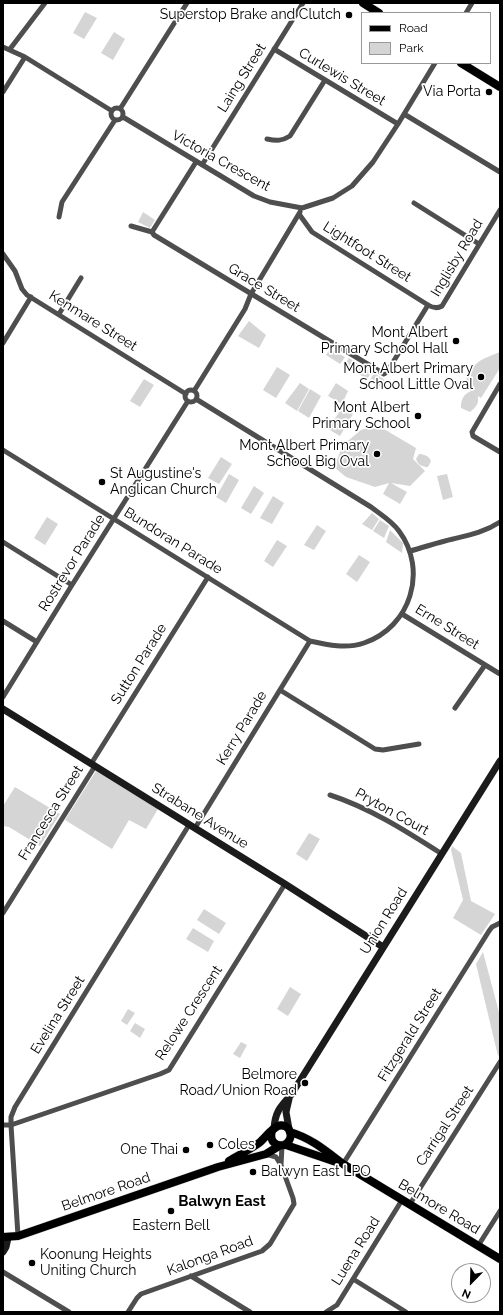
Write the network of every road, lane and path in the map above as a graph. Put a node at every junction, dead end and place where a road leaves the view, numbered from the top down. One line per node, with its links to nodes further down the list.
1 (45, 3): 9 (street)
2 (187, 3): 17 (street)
3 (303, 3): 10 (street, Laing Street)
4 (363, 3): 6 (main road)
5 (472, 3): 7 (street)
6 (377, 12)
7 (467, 12)
8 (3, 47): 9 (street)
9 (10, 49): 11 (street)
10 (274, 49): 14 (street, Curlewis Street); 25 (street, Laing Street)
11 (25, 57): 16 (street); 18 (street)
12 (434, 64): 19 (street, Victoria Crescent)
13 (463, 64): 15 (main road)
14 (325, 80): 22 (street, Curlewis Street); 23 (street)
15 (500, 87)
16 (3, 92)
17 (120, 109): 18 (street); 20 (street)
18 (112, 111): 21 (street)
19 (404, 114): 22 (street, Victoria Crescent); 26 (street)
20 (123, 117): 21 (street); 24 (street, Victoria Crescent)
21 (115, 120): 31 (street)
22 (398, 124): 28 (street, Victoria Crescent)
23 (267, 139)
24 (196, 162): 25 (street, Victoria Crescent); 33 (street)
25 (202, 165): 28 (street, Victoria Crescent)
26 (500, 172)
27 (414, 203): 34 (street)
28 (302, 208): 30 (street)
29 (500, 210): 34 (street, Inglisby Road)
30 (298, 214): 37 (street); 39 (street, Lightfoot Street)
31 (59, 217)
32 (131, 226): 33 (street, Grace Street)
33 (152, 232): 37 (street, Grace Street)
34 (480, 244): 39 (street, Inglisby Road)
35 (3, 254): 38 (street, Kenmare Street)
36 (81, 278): 40 (street)
37 (251, 294): 39 (street, Grace Street); 43 (street)
38 (31, 297): 40 (street, Kenmare Street); 41 (street)
39 (428, 305)
40 (59, 314): 44 (street, Kenmare Street)
41 (3, 343)
42 (500, 384): 48 (street)
43 (194, 392): 44 (street); 45 (street)
44 (186, 394): 46 (street)
45 (196, 399): 46 (street); 52 (street)
46 (188, 401): 49 (street, Rostrevor Parade)
47 (3, 450): 49 (street, Bundoran Parade)
48 (500, 452)
49 (114, 519): 53 (street, Bundoran Parade); 54 (street, Rostrevor Parade)
50 (500, 522): 52 (street)
51 (3, 542): 54 (street)
52 (410, 551): 55 (street)
53 (208, 577): 57 (street, Bundoran Parade); 67 (street, Sutton Parade)
54 (72, 585): 58 (street, Rostrevor Parade)
55 (402, 614): 57 (street, Bundoran Parade); 59 (street, Erne Street)
56 (3, 621): 58 (street)
57 (310, 641): 61 (street, Kerry Parade)
58 (37, 642): 62 (street, Rostrevor Parade)
59 (485, 664): 60 (street, Erne Street); 63 (street)
60 (500, 674)
61 (280, 690): 65 (street); 70 (street, Kerry Parade)
62 (3, 697)
63 (455, 708)
64 (3, 709): 67 (main road, Strabane Avenue)
65 (419, 744)
66 (500, 761): 68 (main road, Union Road)
67 (93, 765): 70 (main road, Strabane Avenue); 73 (street, Francesca Street)
68 (497, 772): 71 (main road, Union Road)
69 (330, 794): 71 (street, Pryton Court)
70 (192, 827): 72 (main road, Strabane Avenue); 78 (street, Evelina Street)
71 (442, 854): 75 (main road, Union Road)
72 (285, 884): 75 (main road, Strabane Avenue); 78 (street, Relowe Crescent)
73 (3, 913)
74 (500, 923): 84 (street, Fitzgerald Street)
75 (383, 947): 77 (main road, Union Road)
76 (500, 1062): 87 (street, Carrigal Street)
77 (291, 1096): 80 (main road, Union Road); 81 (main road, Union Road)
78 (11, 1124): 79 (street, Relowe Crescent); 89 (street, Evelina Street)
79 (3, 1125)
80 (273, 1130): 81 (main road, Belmore Road); 82 (main road); 86 (main road, Belmore Road)
81 (290, 1131): 82 (main road); 84 (main road, Belmore Road)
82 (282, 1145): 83 (main road, Belmore Road); 84 (main road, Belmore Road); 85 (street, Kalonga Road)
83 (266, 1154): 85 (street); 86 (main road, Belmore Road)
84 (343, 1164): 87 (main road, Belmore Road)
85 (281, 1165): 95 (street, Kalonga Road)
86 (218, 1167): 89 (main road, Belmore Road)
87 (406, 1202): 91 (main road, Belmore Road); 96 (street, Luena Road)
88 (500, 1211): 91 (street)
89 (18, 1236): 90 (main road, Belmore Road)
90 (6, 1237): 92 (main road)
91 (478, 1246): 93 (main road, Belmore Road)
92 (3, 1252)
93 (500, 1260)
94 (3, 1272): 97 (street)
95 (191, 1276): 98 (street, Kalonga Road); 99 (street)
96 (353, 1278): 100 (street, Luena Road); 101 (street)
97 (69, 1312)
98 (128, 1312)
99 (250, 1312)
100 (326, 1312)
101 (406, 1312)

